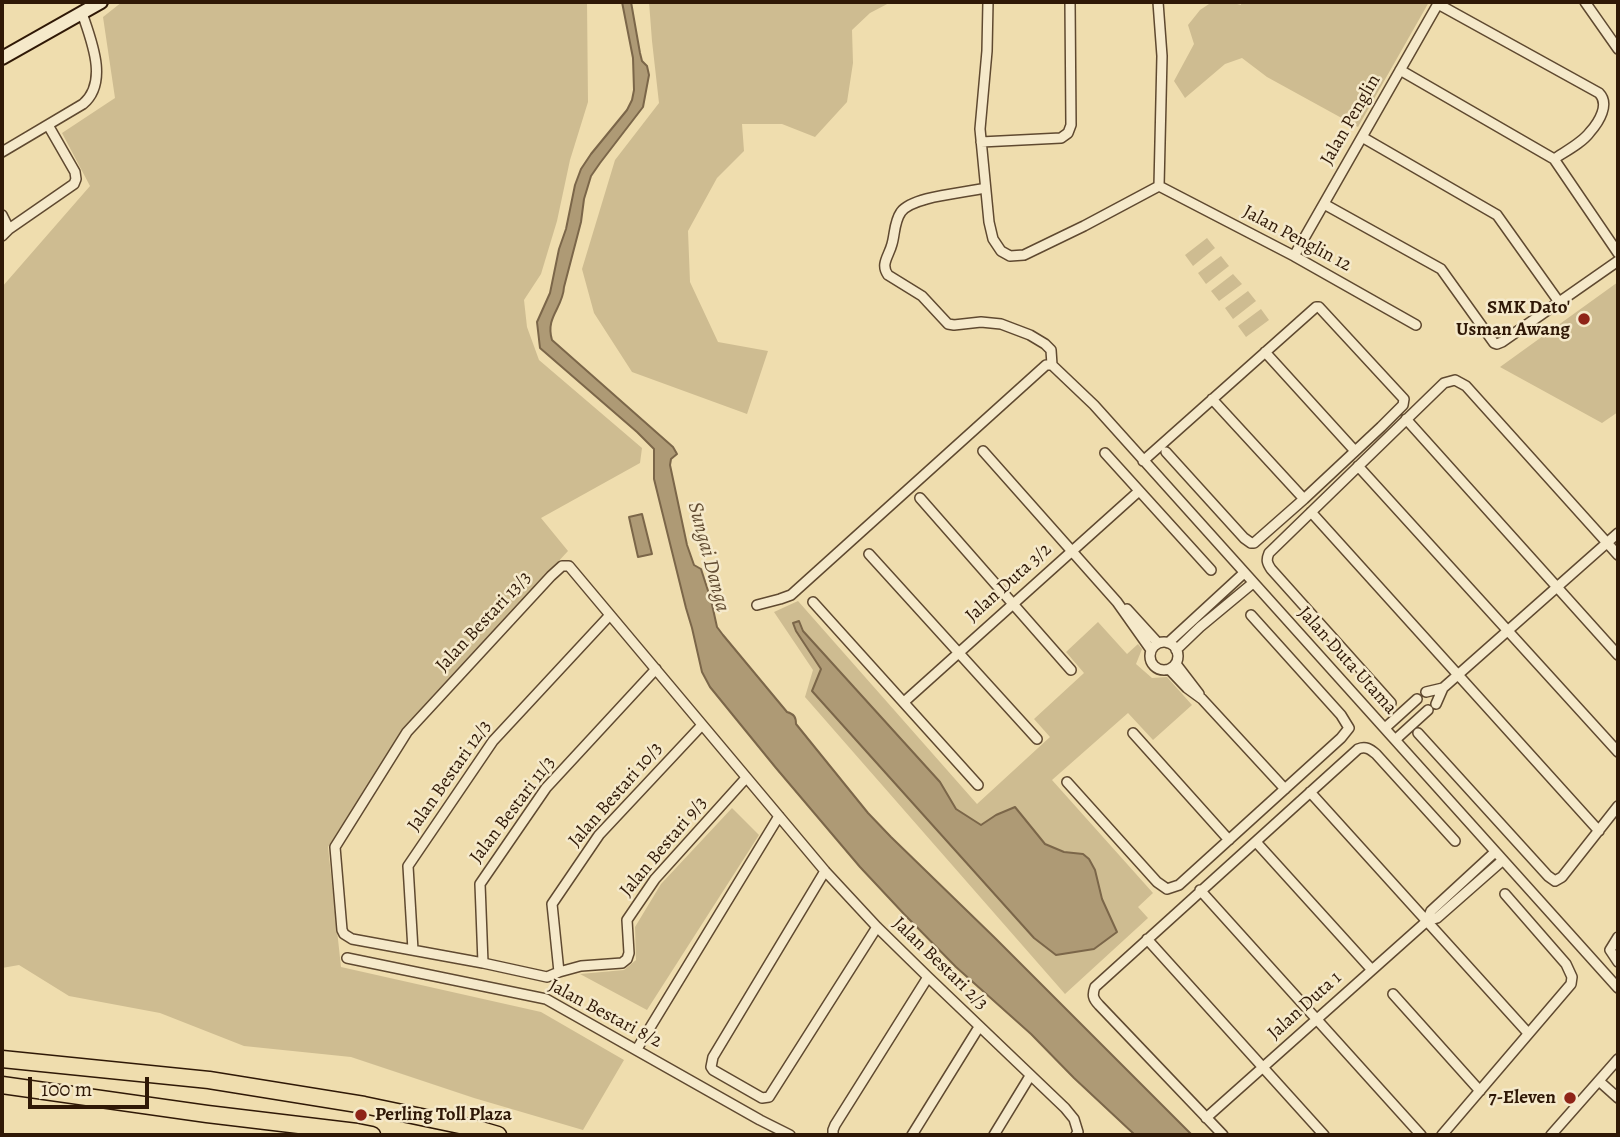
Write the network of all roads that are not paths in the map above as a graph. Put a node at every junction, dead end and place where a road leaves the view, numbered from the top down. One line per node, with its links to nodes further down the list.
1 (101, 2): 7 (street)
2 (988, 2): 13 (street)
3 (1070, 2): 13 (street)
4 (1158, 2): 16 (street)
5 (1585, 2): 8 (street)
6 (1438, 3): 10 (street, Jalan Penglin); 15 (street)
7 (82, 13): 9 (street); 11 (street)
8 (1618, 49)
9 (2, 58)
10 (1400, 70): 12 (street, Jalan Penglin); 15 (street)
11 (48, 125): 14 (street); 20 (street)
12 (1362, 137): 18 (street, Jalan Penglin); 25 (street)
13 (981, 142): 17 (street)
14 (2, 152)
15 (1554, 159): 22 (street)
16 (1159, 186): 17 (street); 23 (street, Jalan Penglin 12)
17 (985, 188): 28 (street, Jalan Duta Utama)
18 (1324, 204): 23 (street, Jalan Penglin); 25 (street)
19 (2, 215): 20 (street)
20 (9, 229): 21 (street)
21 (2, 236)
22 (1618, 254)
23 (1294, 256): 26 (street, Jalan Penglin 12)
24 (1618, 261): 25 (street)
25 (1559, 302)
26 (1416, 325)
27 (1265, 352): 29 (street); 33 (street); 33 (street)
28 (1049, 365): 35 (street, Jalan Duta Utama); 52 (street)
29 (1212, 399): 35 (street); 39 (street)
30 (1406, 419): 36 (street); 42 (street); 49 (street)
31 (983, 451): 43 (street)
32 (1167, 452): 39 (street)
33 (1355, 452): 39 (street)
34 (1105, 453): 37 (street)
35 (1143, 461): 47 (street, Jalan Duta Utama)
36 (1358, 466): 40 (street); 55 (street)
37 (1139, 491): 43 (street, Jalan Duta 3/2); 46 (street)
38 (920, 498): 51 (street)
39 (1304, 499)
40 (1311, 512): 64 (street); 69 (street)
41 (1618, 533): 42 (street)
42 (1607, 543): 45 (street); 49 (street)
43 (1072, 551): 51 (street, Jalan Duta 3/2); 57 (street)
44 (869, 554): 59 (street)
45 (1618, 555)
46 (1211, 570)
47 (1244, 573): 48 (street, Jalan Duta Utama); 56 (street)
48 (1253, 583): 58 (street); 73 (street, Jalan Duta Utama)
49 (1557, 587): 55 (street); 60 (street)
50 (813, 602): 68 (street)
51 (1013, 604): 59 (street, Jalan Duta 3/2); 63 (street)
52 (757, 605)
53 (610, 615): 62 (street, Jalan Bestari 13/3); 99 (street, Jalan Bestari 12/3); 99 (street, Jalan Bestari 13/3)
54 (1251, 615): 82 (street)
55 (1508, 630): 64 (street); 78 (street)
56 (1168, 643): 57 (street); 58 (street)
57 (1154, 646): 61 (street)
58 (1177, 650): 61 (street)
59 (959, 653): 68 (street, Jalan Duta 3/2); 76 (street)
60 (1618, 655)
61 (1172, 666): 82 (street)
62 (656, 669): 72 (street, Jalan Bestari 13/3); 102 (street, Jalan Bestari 11/3)
63 (1071, 670)
64 (1458, 675): 65 (street); 86 (street)
65 (1443, 688): 66 (street); 70 (street)
66 (1426, 692)
67 (1417, 699): 73 (street)
68 (904, 702): 81 (street)
69 (1391, 703)
70 (1436, 704)
71 (1428, 710): 77 (street)
72 (702, 725): 79 (street, Jalan Bestari 13/3); 104 (street, Jalan Bestari 10/3)
73 (1385, 728): 77 (street, Jalan Duta Utama)
74 (1133, 733): 87 (street)
75 (1418, 733): 86 (street)
76 (1037, 739)
77 (1395, 740): 90 (street, Jalan Duta Utama)
78 (1618, 752)
79 (746, 778): 85 (street, Jalan Bestari 13/3); 104 (street, Jalan Bestari 9/3)
80 (1067, 782): 87 (street)
81 (978, 785)
82 (1285, 789): 87 (street)
83 (1310, 792): 88 (street); 89 (street); 95 (street)
84 (1618, 806): 86 (street)
85 (779, 817): 92 (street, Jalan Bestari 2/3); 111 (street)
86 (1599, 831)
87 (1229, 840)
88 (1455, 841)
89 (1256, 842): 93 (street); 103 (street)
90 (1495, 852): 91 (street, Jalan Duta Utama); 95 (street, Jalan Duta 1)
91 (1503, 860): 95 (street, Jalan Duta 1); 106 (street, Jalan Duta Utama)
92 (825, 871): 96 (street, Jalan Bestari 2/3); 96 (street)
93 (1200, 890): 97 (street); 108 (street)
94 (1505, 894): 110 (street)
95 (1427, 921): 103 (street, Jalan Duta 1); 110 (street)
96 (877, 926): 105 (street, Jalan Bestari 2/3)
97 (1147, 939): 114 (street); 120 (street)
98 (1615, 941): 101 (street)
99 (413, 950): 102 (street)
100 (347, 958): 111 (street, Jalan Bestari 8/2)
101 (1618, 962)
102 (483, 963): 104 (street)
103 (1372, 970): 108 (street, Jalan Duta 1)
104 (559, 972)
105 (928, 977): 109 (street, Jalan Bestari 2/3); 121 (street)
106 (1618, 988)
107 (1393, 994): 118 (street)
108 (1317, 1019): 114 (street, Jalan Duta 1); 130 (street)
109 (979, 1027): 115 (street, Jalan Bestari 2/3); 126 (street)
110 (1528, 1033): 118 (street)
111 (637, 1049): 125 (street, Jalan Bestari 8/2)
112 (2, 1059): 124 (highway)
113 (1618, 1059): 116 (street)
114 (1263, 1068): 120 (street, Jalan Duta 1); 129 (street)
115 (1030, 1076): 122 (street, Jalan Bestari 2/3); 127 (street)
116 (1599, 1081): 119 (street); 132 (street)
117 (2, 1085): 123 (highway)
118 (1480, 1091): 131 (street)
119 (1618, 1098)
120 (1206, 1118): 128 (street)
121 (834, 1130)
122 (1077, 1133)
123 (364, 1134)
124 (498, 1135)
125 (790, 1135)
126 (912, 1135)
127 (994, 1135)
128 (1223, 1135)
129 (1324, 1135)
130 (1421, 1135)
131 (1442, 1135)
132 (1551, 1135)

